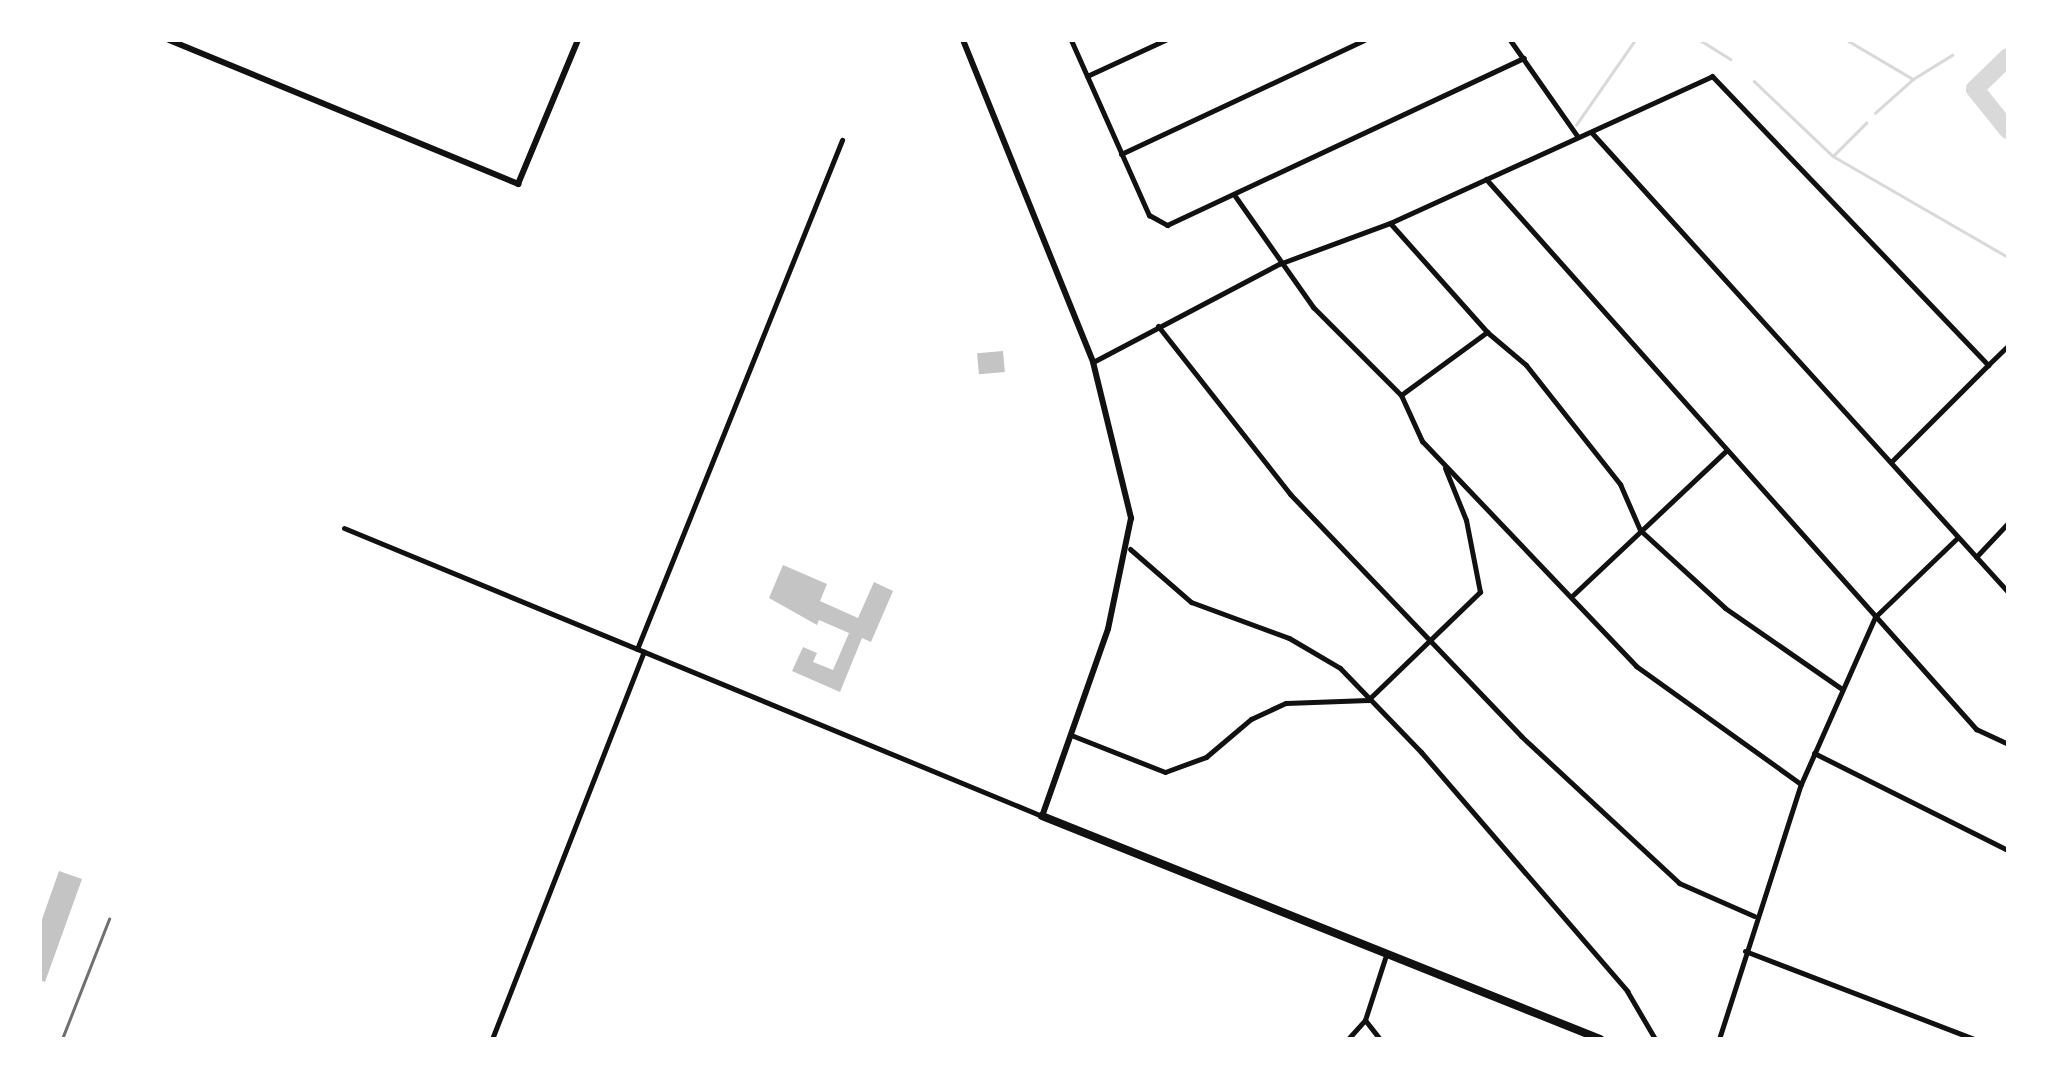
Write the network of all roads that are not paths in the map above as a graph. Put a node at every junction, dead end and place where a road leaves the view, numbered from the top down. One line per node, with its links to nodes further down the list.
1 (169, 40): 2 (street)
2 (578, 40)
3 (963, 40): 21 (street)
4 (1071, 40): 9 (street)
5 (1165, 40): 9 (street)
6 (1364, 40): 13 (street)
7 (1510, 40): 8 (street)
8 (1524, 58): 11 (street); 15 (street)
9 (1087, 76): 13 (street)
10 (1592, 133): 11 (street); 22 (street); 25 (street)
11 (1578, 137): 14 (street)
12 (842, 140): 37 (street)
13 (1121, 154): 15 (street)
14 (1486, 179): 16 (street); 24 (street)
15 (1235, 196): 17 (street)
16 (1390, 223): 17 (street); 19 (street)
17 (1278, 264): 18 (street); 23 (street)
18 (1158, 326): 21 (street); 36 (street)
19 (1488, 332): 23 (street); 29 (street)
20 (2008, 346): 22 (street)
21 (1093, 362): 31 (street)
22 (1988, 365): 25 (street)
23 (1401, 395): 26 (street)
24 (1725, 452): 29 (street); 35 (street)
25 (1890, 463): 30 (street)
26 (1444, 465): 34 (street); 36 (street)
27 (2008, 524): 32 (street)
28 (344, 528): 37 (street)
29 (1640, 530): 34 (street); 38 (street)
30 (1958, 538): 32 (street); 35 (street)
31 (1130, 548): 39 (street); 40 (street)
32 (1976, 557): 33 (street)
33 (2008, 592)
34 (1572, 595): 43 (street)
35 (1876, 617): 38 (street); 41 (street)
36 (1434, 639): 39 (street); 46 (street)
37 (640, 650): 44 (street); 50 (street)
38 (1842, 689): 42 (street)
39 (1368, 700): 40 (street); 54 (street)
40 (1071, 735): 44 (street)
41 (2008, 744)
42 (1814, 753): 43 (street); 45 (street)
43 (1801, 784): 46 (street)
44 (1042, 816): 48 (main road)
45 (2008, 850)
46 (1754, 916): 47 (street)
47 (1745, 951): 55 (street); 56 (street)
48 (1385, 958): 49 (street); 53 (main road)
49 (1366, 1020): 51 (street); 52 (street)
50 (492, 1039)
51 (1348, 1039)
52 (1380, 1039)
53 (1600, 1039)
54 (1655, 1039)
55 (1718, 1039)
56 (1974, 1039)

